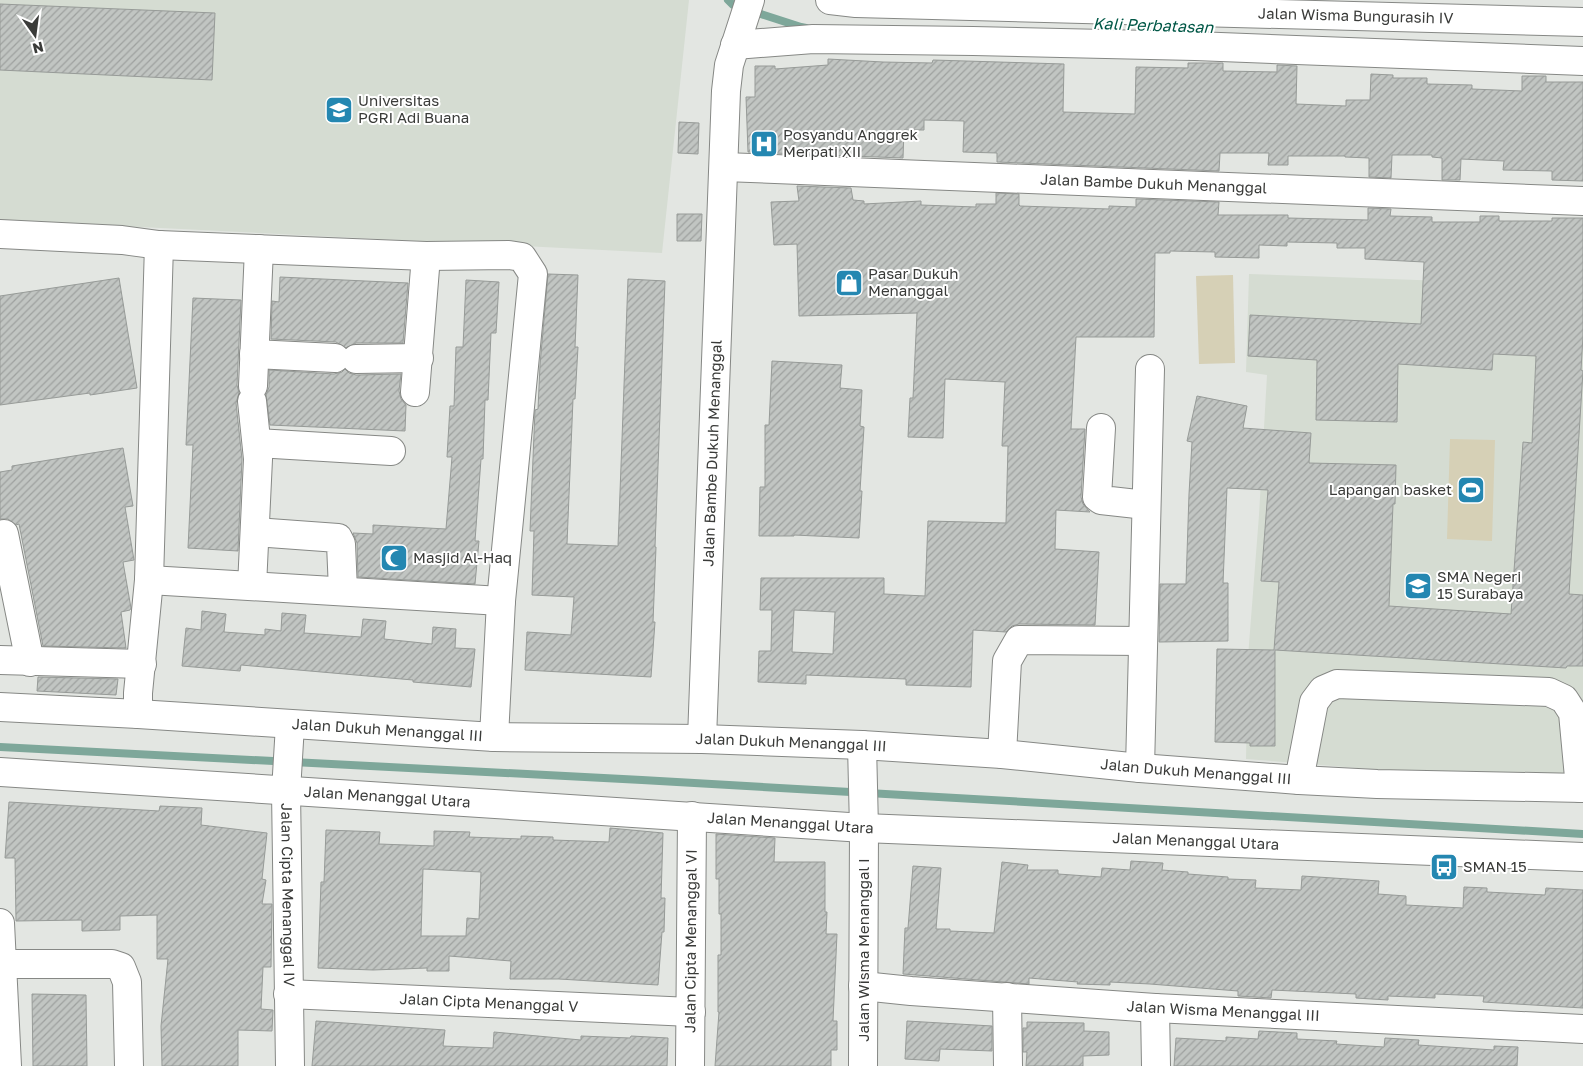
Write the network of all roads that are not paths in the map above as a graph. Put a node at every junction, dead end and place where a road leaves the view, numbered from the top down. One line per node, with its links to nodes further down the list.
1 (750, 0): 4 (street, Jalan Bambe Dukuh Menanggal)
2 (830, 0): 3 (street, Jalan Wisma Bungurasih IV)
3 (1583, 22)
4 (735, 43): 5 (street); 6 (street, Jalan Bambe Dukuh Menanggal)
5 (1583, 60)
6 (724, 167): 7 (street, Jalan Bambe Dukuh Menanggal); 34 (street, Jalan Bambe Dukuh Menanggal)
7 (1583, 201)
8 (0, 234): 9 (street)
9 (159, 245): 10 (street); 22 (street)
10 (259, 249): 11 (street); 12 (street)
11 (426, 256): 13 (street); 25 (street)
12 (254, 354): 13 (street); 17 (street)
13 (419, 358): 15 (street)
14 (1150, 369): 19 (street)
15 (415, 392)
16 (1101, 428): 19 (street)
17 (257, 443): 18 (street); 20 (street)
18 (390, 451)
19 (1146, 505): 26 (street)
20 (255, 532): 23 (street); 24 (street)
21 (4, 534): 28 (street)
22 (149, 580): 23 (street); 29 (street)
23 (252, 586): 24 (street)
24 (343, 590): 25 (street)
25 (501, 601): 33 (street)
26 (1142, 641): 36 (street); 37 (street)
27 (0, 660): 28 (street)
28 (30, 662): 29 (street)
29 (142, 664): 31 (street)
30 (0, 707): 31 (street, Jalan Dukuh Menanggal III)
31 (138, 714): 32 (street, Jalan Dukuh Menanggal III)
32 (289, 733): 33 (street, Jalan Dukuh Menanggal III); 40 (street, Jalan Cipta Menanggal IV)
33 (494, 737): 34 (street, Jalan Dukuh Menanggal III)
34 (702, 739): 35 (street, Jalan Dukuh Menanggal III)
35 (862, 749): 36 (street, Jalan Dukuh Menanggal III); 43 (street, Jalan Wisma Menanggal I)
36 (1002, 754): 37 (street, Jalan Dukuh Menanggal III)
37 (1140, 768): 39 (street, Jalan Dukuh Menanggal III)
38 (0, 772): 40 (street, Jalan Menanggal Utara)
39 (1299, 780): 41 (street, Jalan Dukuh Menanggal III); 41 (street)
40 (286, 782): 42 (street, Jalan Menanggal Utara); 48 (street, Jalan Cipta Menanggal IV)
41 (1582, 788)
42 (692, 816): 43 (street, Jalan Menanggal Utara); 51 (street, Jalan Cipta Menanggal VI)
43 (864, 822): 44 (street, Jalan Menanggal Utara); 47 (street, Jalan Wisma Menanggal I)
44 (1583, 857)
45 (0, 923): 46 (street)
46 (2, 964): 53 (street); 54 (street)
47 (863, 986): 49 (street, Jalan Wisma Menanggal III); 57 (street, Jalan Wisma Menanggal I)
48 (288, 994): 51 (street, Jalan Cipta Menanggal V); 55 (street, Jalan Cipta Menanggal IV)
49 (1007, 997): 50 (street, Jalan Wisma Menanggal III); 58 (street)
50 (1155, 1008): 52 (street, Jalan Wisma Menanggal III); 59 (street)
51 (691, 1012): 56 (street, Jalan Cipta Menanggal VI)
52 (1583, 1029)
53 (7, 1066)
54 (129, 1066)
55 (290, 1066)
56 (690, 1066)
57 (863, 1066)
58 (1008, 1066)
59 (1156, 1066)

